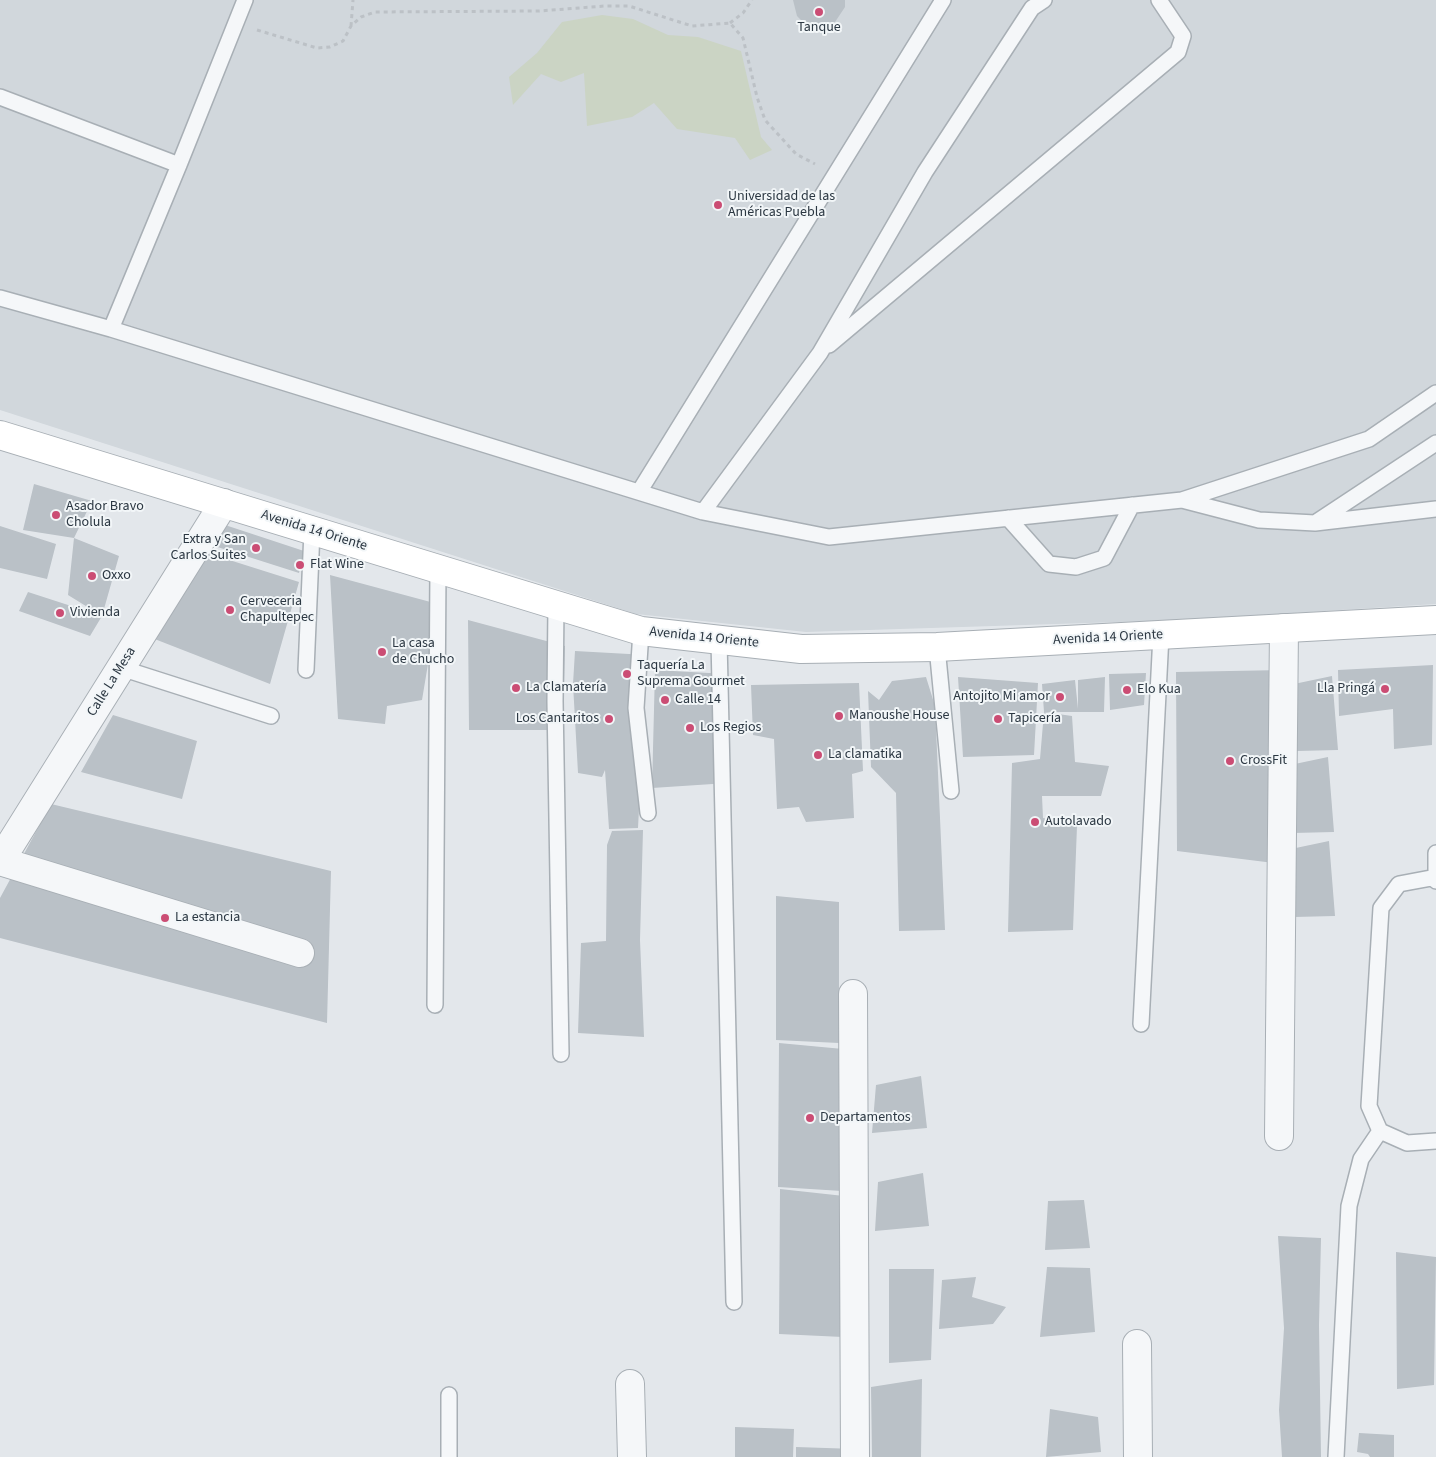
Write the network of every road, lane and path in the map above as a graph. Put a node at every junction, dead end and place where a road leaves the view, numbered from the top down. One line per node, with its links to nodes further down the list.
1 (245, 0): 8 (lane)
2 (353, 0): 9 (path)
3 (752, 0): 7 (path)
4 (943, 0): 12 (lane)
5 (1044, 0): 15 (lane)
6 (1159, 0): 15 (lane)
7 (730, 23): 9 (path); 12 (path)
8 (236, 24): 9 (path); 11 (lane)
9 (351, 26)
10 (0, 97): 11 (lane)
11 (179, 165): 14 (lane)
12 (836, 173): 19 (lane)
13 (0, 298): 14 (lane)
14 (111, 329): 19 (lane)
15 (820, 352): 24 (lane)
16 (1433, 401): 20 (lane)
17 (0, 435): 21 (main road, Avenida 14 Oriente)
18 (1436, 443): 26 (lane)
19 (639, 492): 24 (lane)
20 (1182, 500): 22 (lane); 26 (lane)
21 (224, 503): 27 (main road, Avenida 14 Oriente); 36 (street, Calle La Mesa)
22 (1132, 505): 25 (lane); 25 (lane)
23 (1436, 509): 26 (lane)
24 (703, 512): 25 (lane)
25 (1008, 518)
26 (1315, 523)
27 (312, 530): 28 (main road, Avenida 14 Oriente); 37 (lane)
28 (438, 569): 29 (main road, Avenida 14 Oriente); 47 (lane)
29 (556, 605): 32 (main road, Avenida 14 Oriente); 49 (lane)
30 (1436, 620): 31 (main road, Avenida 14 Oriente)
31 (1284, 628): 33 (main road, Avenida 14 Oriente); 51 (street)
32 (641, 631): 34 (main road, Avenida 14 Oriente); 40 (lane)
33 (1161, 635): 35 (main road, Avenida 14 Oriente); 48 (lane)
34 (719, 640): 35 (main road, Avenida 14 Oriente); 53 (lane)
35 (937, 646): 39 (lane)
36 (121, 668): 38 (lane); 42 (street, Calle La Mesa)
37 (306, 670)
38 (271, 716)
39 (951, 791)
40 (648, 813)
41 (1436, 853): 43 (lane)
42 (0, 861): 45 (street)
43 (1436, 877): 44 (lane); 50 (lane)
44 (1436, 881)
45 (300, 953)
46 (852, 994): 59 (street)
47 (435, 1005)
48 (1141, 1024)
49 (560, 1054)
50 (1380, 1131): 52 (lane); 61 (lane)
51 (1279, 1136)
52 (1436, 1141)
53 (734, 1302)
54 (1137, 1344): 60 (street)
55 (630, 1384): 58 (street)
56 (449, 1395): 57 (lane)
57 (449, 1457)
58 (632, 1457)
59 (855, 1457)
60 (1138, 1457)
61 (1336, 1457)

